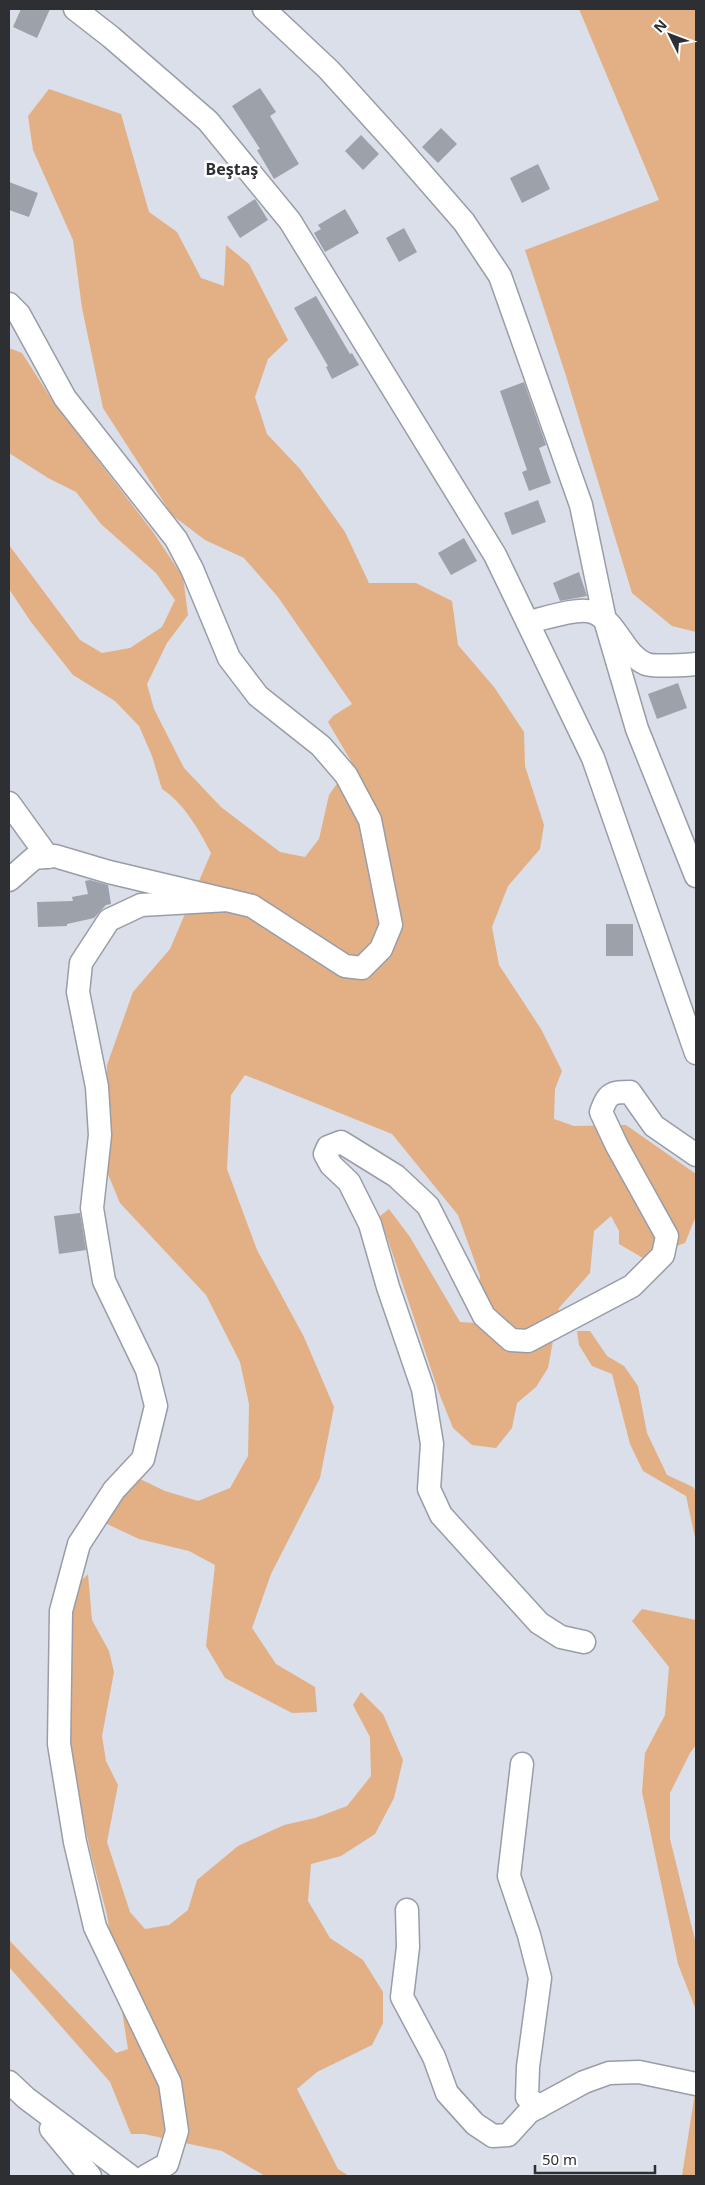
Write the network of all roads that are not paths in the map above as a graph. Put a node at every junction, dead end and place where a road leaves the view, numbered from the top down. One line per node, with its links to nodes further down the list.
1 (75, 9): 5 (street)
2 (264, 9): 4 (street)
3 (9, 304): 11 (street)
4 (605, 620): 5 (street); 6 (street); 9 (street)
5 (528, 622): 12 (street)
6 (696, 664)
7 (9, 803): 8 (street)
8 (48, 857): 10 (street); 11 (street)
9 (696, 876)
10 (9, 880)
11 (228, 900): 23 (street)
12 (696, 1053)
13 (696, 1155): 14 (street)
14 (584, 1642)
15 (522, 1764): 20 (street)
16 (407, 1910): 20 (street)
17 (9, 2082): 19 (street)
18 (696, 2084): 20 (street)
19 (26, 2098): 21 (street); 22 (street)
20 (539, 2107)
21 (90, 2176)
22 (130, 2176)
23 (146, 2176)

